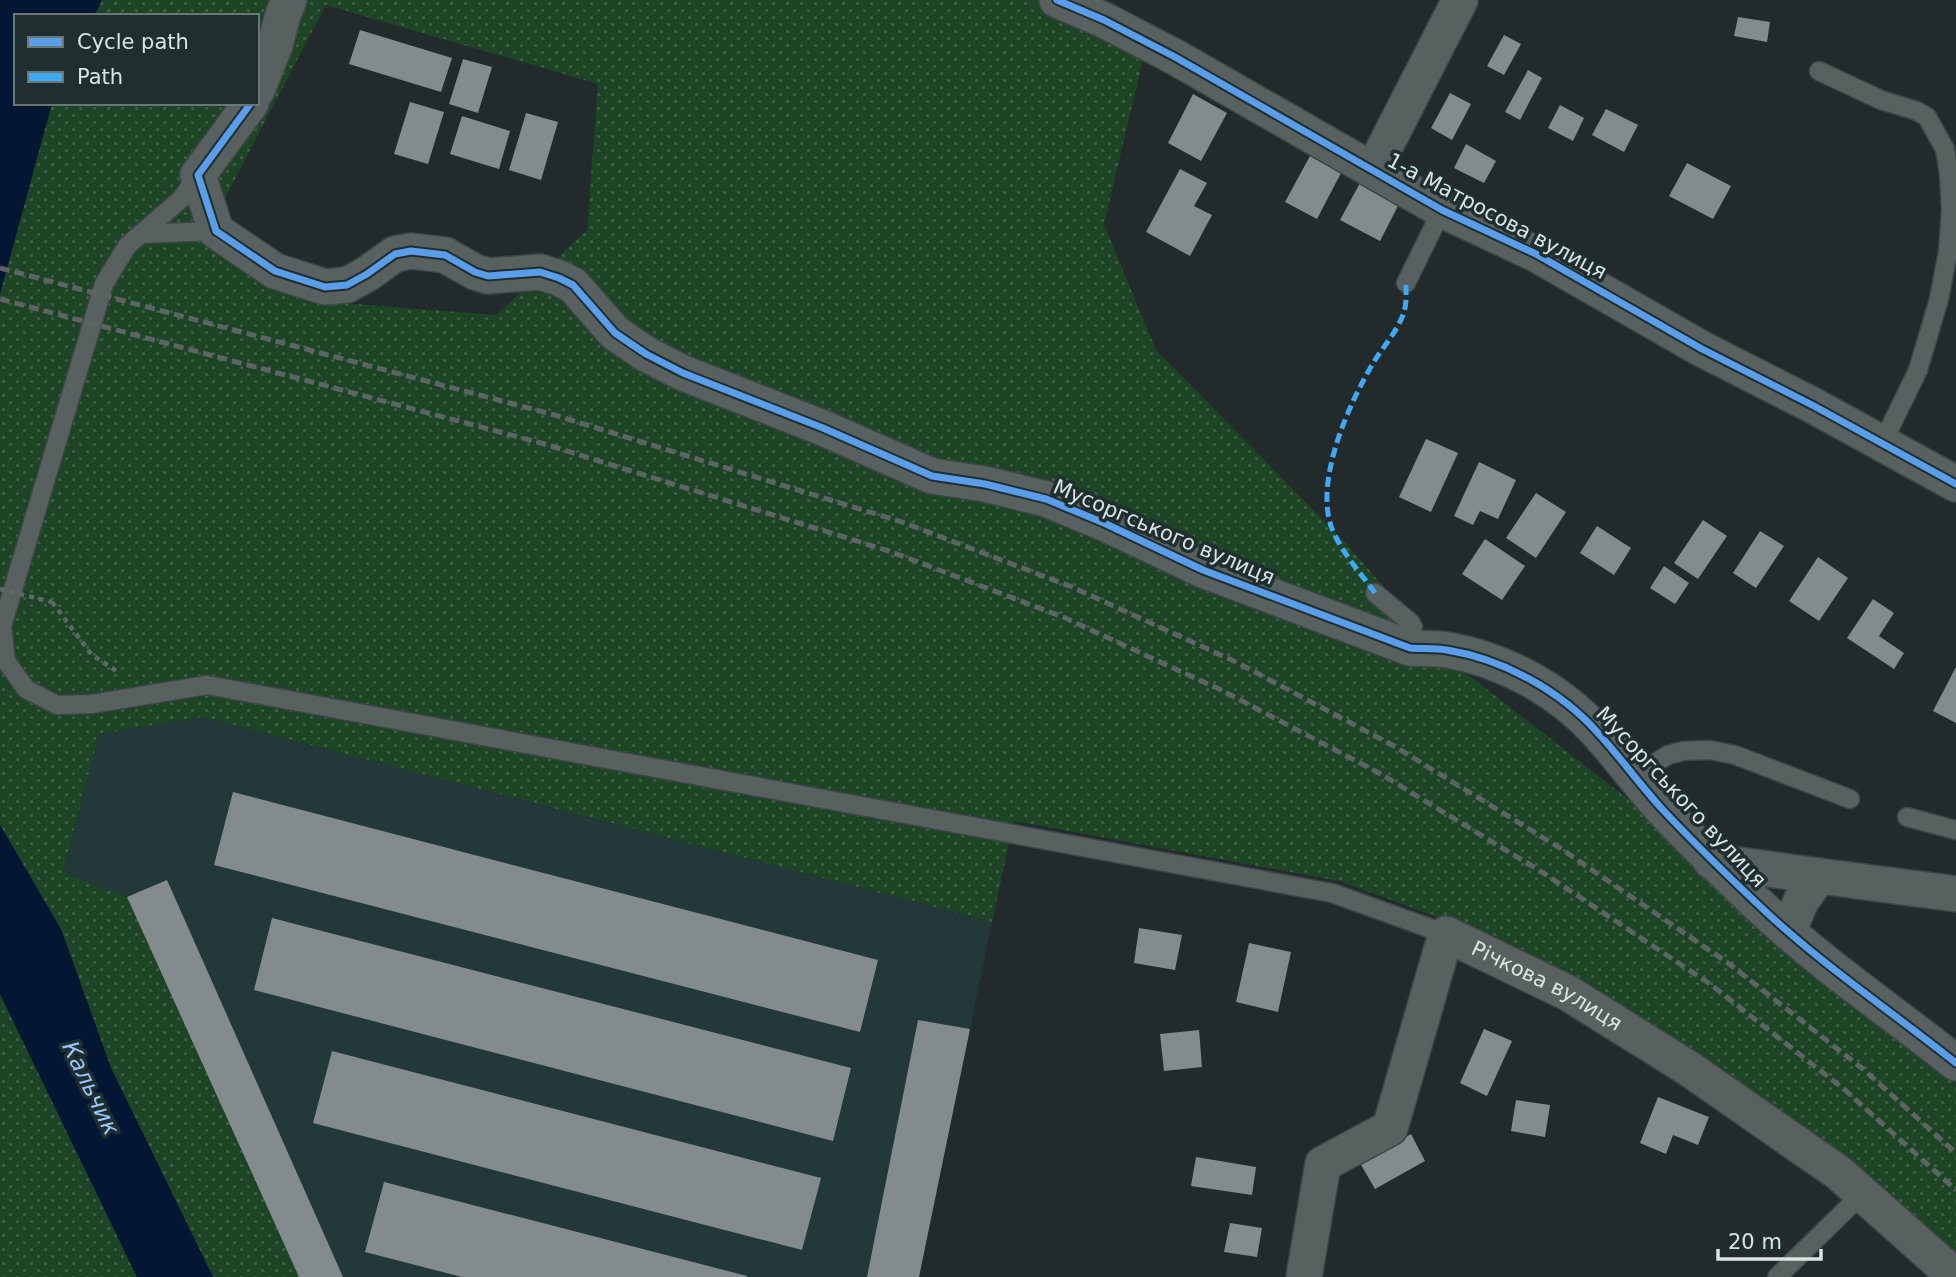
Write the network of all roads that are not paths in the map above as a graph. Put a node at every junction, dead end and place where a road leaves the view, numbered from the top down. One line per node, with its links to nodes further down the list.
1 (289, 0): 5 (street)
2 (1057, 0): 7 (street, 1-а Матросова вулиця)
3 (1460, 0): 7 (street)
4 (1819, 71): 13 (lane)
5 (259, 85)
6 (250, 105): 8 (street)
7 (1373, 170): 9 (street, 1-а Матросова вулиця)
8 (198, 175): 10 (street); 11 (lane)
9 (1442, 210): 12 (lane); 13 (street, 1-а Матросова вулиця)
10 (216, 231): 11 (lane); 16 (street, Мусоргського вулиця)
11 (140, 234): 25 (lane)
12 (1406, 284)
13 (1882, 444): 14 (street, 1-а Матросова вулиця)
14 (1956, 484)
15 (1375, 593): 16 (lane)
16 (1410, 648): 17 (street, Мусоргського вулиця)
17 (1634, 776): 18 (lane); 21 (street, Мусоргського вулиця)
18 (1850, 799)
19 (1907, 817): 20 (lane)
20 (1956, 830)
21 (1712, 861): 22 (street); 24 (street, Мусоргського вулиця)
22 (1819, 876): 23 (street); 24 (street)
23 (1956, 894)
24 (1788, 932): 26 (street, Мусоргського вулиця)
25 (1446, 934): 27 (street, Річкова вулиця); 28 (street, Річкова вулиця)
26 (1956, 1063)
27 (1863, 1194): 29 (lane); 30 (street, Річкова вулиця)
28 (1304, 1277)
29 (1777, 1277)
30 (1956, 1277)

